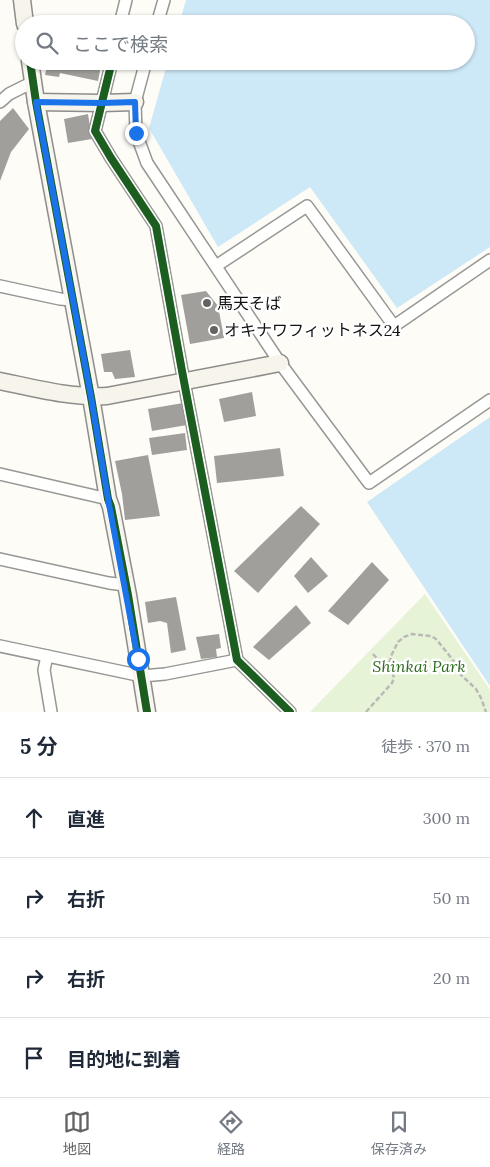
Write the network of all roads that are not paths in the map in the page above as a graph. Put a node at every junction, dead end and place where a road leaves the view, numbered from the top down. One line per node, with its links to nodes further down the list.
1 (22, 0): 4 (street)
2 (126, 0): 5 (street)
3 (164, 0): 6 (street)
4 (24, 15)
5 (122, 15)
6 (160, 15)
7 (31, 70): 10 (street)
8 (110, 70): 14 (street)
9 (144, 70): 13 (street)
10 (33, 82): 11 (street); 12 (street)
11 (0, 102)
12 (36, 102): 14 (street); 18 (street)
13 (135, 102): 14 (street); 16 (street)
14 (102, 103): 21 (street)
15 (490, 260): 16 (street)
16 (216, 266): 19 (street)
17 (0, 286): 18 (street)
18 (72, 300): 22 (street)
19 (280, 363): 21 (street); 23 (street)
20 (0, 381): 22 (street)
21 (184, 382): 22 (street); 30 (street)
22 (91, 397): 25 (street)
23 (490, 400)
24 (0, 474): 25 (street)
25 (108, 499): 27 (street)
26 (0, 559): 27 (street)
27 (126, 585): 31 (street)
28 (0, 646): 29 (street)
29 (47, 656): 31 (street); 32 (street)
30 (237, 660): 31 (street); 34 (street)
31 (142, 676): 33 (street)
32 (51, 712)
33 (147, 712)
34 (290, 712)

